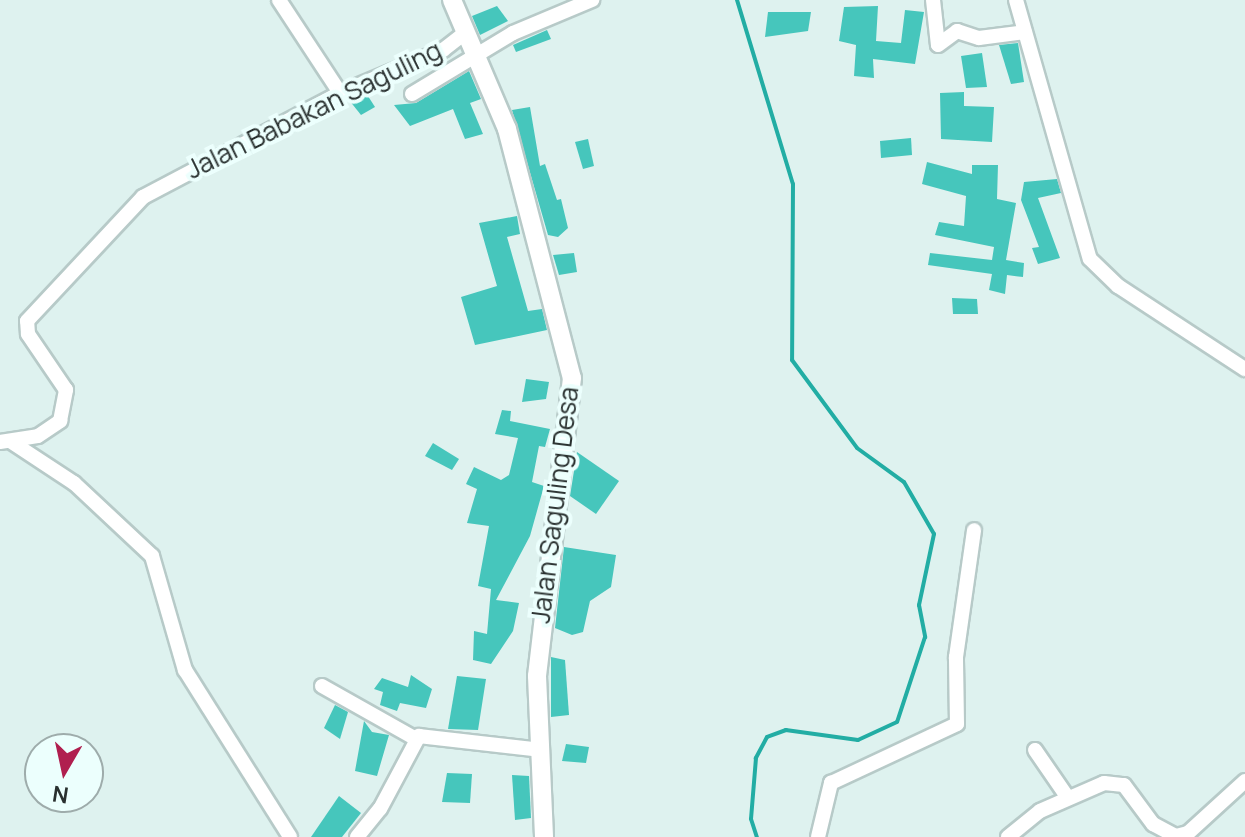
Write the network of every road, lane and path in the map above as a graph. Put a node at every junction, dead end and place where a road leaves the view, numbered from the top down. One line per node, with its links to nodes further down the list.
1 (279, 0): 9 (street)
2 (452, 0): 6 (street, Jalan Saguling Desa)
3 (592, 0): 8 (street)
4 (933, 0): 7 (street)
5 (1016, 0): 7 (street)
6 (466, 32): 8 (street, Jalan Saguling Desa); 9 (street, Jalan Babakan Saguling)
7 (1025, 32): 11 (street)
8 (474, 54): 10 (street); 16 (street, Jalan Saguling Desa)
9 (340, 93): 12 (street, Jalan Babakan Saguling)
10 (412, 94)
11 (1245, 369)
12 (5, 441): 20 (street)
13 (974, 530): 23 (street)
14 (322, 686): 15 (street)
15 (416, 739): 16 (street); 21 (street)
16 (541, 750): 22 (street, Jalan Saguling Desa)
17 (1035, 750): 19 (street)
18 (1245, 781): 19 (street)
19 (1068, 798): 24 (street)
20 (290, 837)
21 (357, 837)
22 (544, 837)
23 (818, 837)
24 (1008, 837)

